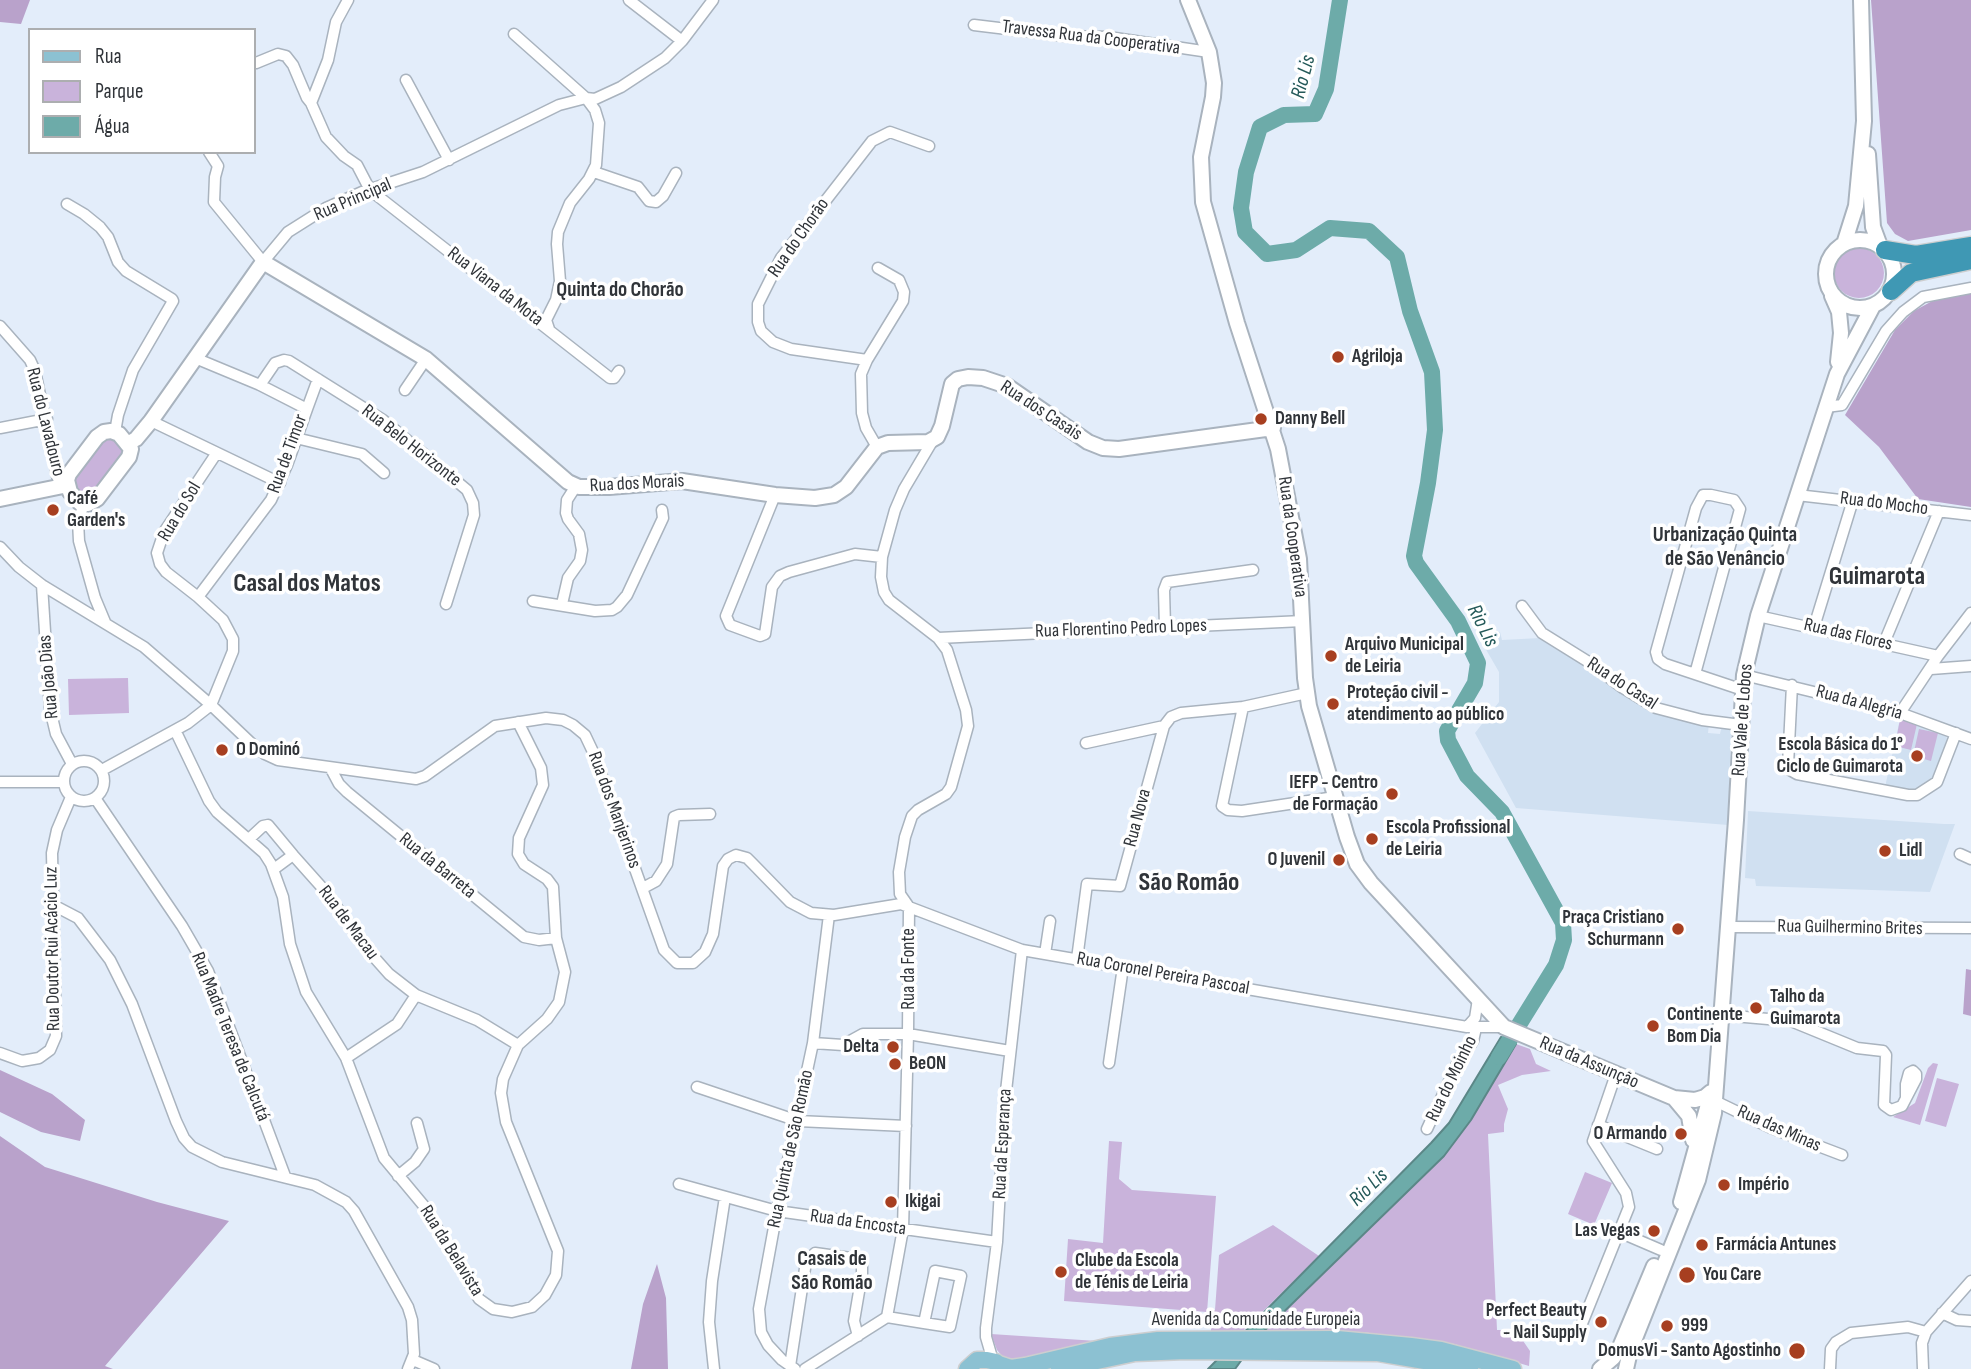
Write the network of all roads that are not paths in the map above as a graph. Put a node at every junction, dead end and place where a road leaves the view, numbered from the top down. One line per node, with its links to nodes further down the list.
1 (348, 0): 13 (street)
2 (629, 0): 8 (street)
3 (713, 0): 8 (street, Rua Principal)
4 (1188, 0): 9 (main road, Rua da Cooperativa)
5 (1861, 0): 14 (main road)
6 (974, 25): 9 (street, Travessa Rua da Cooperativa)
7 (514, 34): 12 (street)
8 (682, 41): 12 (street, Rua Principal)
9 (1209, 52): 47 (main road, Rua da Cooperativa)
10 (256, 63): 13 (street, Rua Viana da Mota)
11 (406, 80): 17 (street)
12 (586, 98): 17 (street, Rua Principal); 18 (street)
13 (311, 103): 20 (street, Rua Viana da Mota)
14 (1864, 121): 22 (main road); 24 (main road)
15 (929, 146): 36 (street, Rua do Chorão)
16 (211, 154): 26 (street)
17 (449, 160): 20 (street, Rua Principal)
18 (594, 172): 19 (street); 33 (street)
19 (676, 173)
20 (370, 190): 26 (street, Rua Principal); 33 (street, Rua Viana da Mota)
21 (67, 204): 48 (street)
22 (1844, 244): 24 (main road); 30 (main road)
23 (1971, 246): 24 (highway)
24 (1882, 248): 29 (main road)
25 (1971, 260): 29 (highway)
26 (263, 262): 34 (main road, Rua Principal); 35 (main road, Rua dos Morais)
27 (878, 268): 36 (street)
28 (1971, 288): 42 (street)
29 (1891, 291): 31 (main road)
30 (1831, 293): 31 (main road); 38 (main road)
31 (1873, 306): 38 (main road)
32 (0, 326): 44 (street, Rua do Lavadouro)
33 (549, 329): 37 (street, Rua Viana da Mota)
34 (195, 358): 40 (street, Rua de Timor); 45 (main road, Rua Principal)
35 (426, 359): 41 (street); 57 (main road, Rua dos Morais)
36 (867, 360): 52 (street)
37 (619, 371)
38 (1837, 373): 42 (main road, Rua Vale de Lobos)
39 (318, 379): 40 (street, Rua Belo Horizonte); 43 (street); 72 (street, Rua Belo Horizonte)
40 (260, 385): 43 (street, Rua de Timor)
41 (405, 390)
42 (1826, 407): 59 (main road, Rua Vale de Lobos)
43 (307, 409): 49 (street, Rua de Timor)
44 (47, 419): 46 (street); 56 (street, Rua do Lavadouro)
45 (151, 421): 51 (main road, Rua Principal); 53 (street)
46 (0, 428)
47 (1273, 429): 50 (main road, Rua dos Casais); 77 (main road, Rua da Cooperativa)
48 (116, 432): 51 (main road); 56 (main road)
49 (296, 438): 54 (street); 55 (street, Rua de Timor)
50 (933, 439): 52 (main road); 67 (street, Rua da Fonte)
51 (127, 444): 62 (main road)
52 (877, 447): 58 (main road, Rua dos Morais)
53 (216, 454): 55 (street); 70 (street, Rua do Sol)
54 (384, 473)
55 (280, 483): 70 (street, Rua de Timor)
56 (64, 485): 60 (main road); 62 (main road)
57 (576, 486): 58 (main road, Rua dos Morais); 73 (street)
58 (775, 495): 67 (street)
59 (1797, 495): 61 (street, Rua do Mocho); 76 (main road, Rua Vale de Lobos)
60 (0, 499)
61 (1853, 500): 64 (street, Rua do Mocho); 80 (street)
62 (84, 504): 78 (street)
63 (662, 510): 73 (street)
64 (1939, 510): 65 (street, Rua do Mocho); 82 (street)
65 (1971, 514)
66 (0, 547): 69 (street, Rua dos Manjerinos)
67 (882, 557): 81 (street, Rua da Fonte)
68 (1253, 569): 79 (street)
69 (42, 585): 78 (street, Rua dos Manjerinos); 101 (street, Rua João Dias)
70 (198, 597): 91 (street)
71 (533, 601): 73 (street)
72 (446, 604)
73 (562, 604)
74 (1522, 606): 95 (street, Rua do Casal)
75 (1971, 613): 83 (street)
76 (1758, 616): 80 (street, Rua das Flores); 87 (main road, Rua Vale de Lobos)
77 (1303, 621): 79 (street, Rua Florentino Pedro Lopes); 90 (main road, Rua da Cooperativa)
78 (106, 622): 91 (street, Rua dos Manjerinos)
79 (1165, 627): 81 (street, Rua Florentino Pedro Lopes)
80 (1814, 627): 82 (street, Rua das Flores)
81 (938, 638): 117 (street, Rua da Fonte)
82 (1884, 643): 83 (street, Rua das Flores)
83 (1938, 656): 85 (street)
84 (1971, 666): 85 (street)
85 (1931, 669): 93 (street)
86 (1695, 674): 86 (street); 89 (street)
87 (1744, 675): 88 (street, Rua da Alegria); 89 (main road, Rua Vale de Lobos)
88 (1792, 685): 93 (street, Rua da Alegria); 98 (street)
89 (1743, 690): 95 (main road, Rua Vale de Lobos)
90 (1307, 693): 92 (street); 107 (main road, Rua da Cooperativa)
91 (211, 705): 97 (street); 102 (street, Rua dos Manjerinos)
92 (1242, 707): 96 (street); 107 (street)
93 (1900, 713): 98 (street, Rua da Alegria)
94 (518, 722): 102 (street, Rua dos Manjerinos); 115 (street, Rua dos Manjerinos); 122 (street, Rua da Belavista)
95 (1741, 725): 120 (main road, Rua Vale de Lobos)
96 (1164, 726): 100 (street); 125 (street, Rua Nova)
97 (175, 730): 103 (street); 110 (street, Rua da Belavista)
98 (1955, 733): 99 (street, Rua da Alegria)
99 (1971, 739)
100 (1086, 743)
101 (72, 764): 103 (street); 105 (street)
102 (331, 769): 122 (street, Rua da Barreta)
103 (102, 771): 108 (street)
104 (0, 782): 105 (street)
105 (64, 782): 106 (street)
106 (71, 797): 108 (street); 116 (street, Rua Doutor Rui Acácio Luz)
107 (1335, 797): 128 (main road, Rua da Cooperativa)
108 (95, 798): 154 (street, Rua Madre Teresa de Calcutá)
109 (710, 814): 115 (street)
110 (249, 839): 112 (street, Rua de Macau); 114 (street, Rua da Belavista)
111 (1960, 854): 113 (street)
112 (293, 855): 114 (street); 127 (street, Rua de Macau)
113 (1971, 859)
114 (274, 869): 137 (street, Rua da Belavista)
115 (643, 888): 118 (street, Rua dos Manjerinos)
116 (55, 906): 136 (street, Rua Doutor Rui Acácio Luz); 154 (street)
117 (909, 907): 118 (street, Rua Coronel Pereira Pascoal); 123 (street, Rua Coronel Pereira Pascoal); 132 (street, Rua da Fonte)
118 (829, 915): 133 (street, Rua Quinta de São Romão)
119 (1049, 921): 124 (street)
120 (1728, 927): 121 (street, Rua Guilhermino Brites); 129 (main road, Rua Vale de Lobos)
121 (1971, 928)
122 (556, 938): 134 (street, Rua da Belavista)
123 (1021, 950): 124 (street, Rua Coronel Pereira Pascoal); 135 (street, Rua da Esperança)
124 (1045, 954): 125 (street, Rua Coronel Pereira Pascoal)
125 (1077, 959): 126 (street, Rua Coronel Pereira Pascoal)
126 (1123, 967): 131 (street, Rua Coronel Pereira Pascoal); 138 (street)
127 (416, 995): 134 (street, Rua de Macau); 137 (street)
128 (1478, 999): 130 (main road, Rua da Cooperativa); 131 (street, Rua do Moinho)
129 (1722, 1014): 141 (main road, Rua Vale de Lobos); 142 (street)
130 (1504, 1027): 131 (street, Rua Coronel Pereira Pascoal); 139 (main road, Rua da Assunção)
131 (1471, 1028): 149 (street, Rua do Moinho)
132 (908, 1034): 133 (street); 135 (street); 148 (street, Rua da Fonte)
133 (813, 1043): 145 (street, Rua Quinta de São Romão)
134 (518, 1045): 155 (street, Rua da Belavista)
135 (1010, 1051): 161 (street, Rua da Esperança)
136 (0, 1053)
137 (346, 1058): 155 (street, Rua da Belavista)
138 (1109, 1063)
139 (1614, 1081): 143 (main road, Rua da Assunção); 147 (street)
140 (697, 1087): 145 (street)
141 (1715, 1091): 143 (main road); 144 (main road, Rua Vale de Lobos); 150 (main road, Rua Vale de Lobos); 153 (street, Rua das Minas)
142 (1906, 1098)
143 (1680, 1099): 144 (main road, Rua da Assunção); 152 (main road)
144 (1703, 1115): 150 (main road, Rua Vale de Lobos); 152 (main road, Rua Vale de Lobos)
145 (798, 1121): 148 (street); 158 (street, Rua Quinta de São Romão)
146 (417, 1123): 155 (street)
147 (1598, 1125): 151 (street); 160 (street)
148 (906, 1126): 159 (street, Rua da Fonte)
149 (1427, 1129)
150 (1708, 1141): 183 (main road, Rua Vale de Lobos)
151 (1657, 1149)
152 (1694, 1152): 162 (main road, Rua Vale de Lobos)
153 (1842, 1155)
154 (285, 1176): 173 (street)
155 (398, 1176)
156 (679, 1184): 157 (street, Rua da Encosta)
157 (725, 1197): 158 (street, Rua da Encosta); 177 (street)
158 (777, 1210): 159 (street, Rua da Encosta); 175 (street, Rua Quinta de São Romão)
159 (903, 1229): 161 (street, Rua da Encosta); 165 (street, Rua da Fonte)
160 (1619, 1231): 162 (street); 168 (street)
161 (997, 1242): 174 (street, Rua da Esperança)
162 (1661, 1250): 182 (main road, Rua Vale de Lobos)
163 (1971, 1281): 164 (street)
164 (1942, 1312): 166 (street); 169 (street)
165 (887, 1317): 167 (street); 170 (street)
166 (1971, 1321)
167 (924, 1323): 167 (street)
168 (1579, 1331)
169 (1926, 1332): 184 (street); 185 (street)
170 (858, 1336): 175 (street); 178 (street)
171 (1214, 1345): 172 (main road, Avenida da Comunidade Europeia); 174 (main road, Avenida da Comunidade Europeia); 179 (main road, Avenida da Comunidade Europeia)
172 (1292, 1346): 180 (main road, Avenida da Comunidade Europeia); 181 (main road, Avenida da Comunidade Europeia)
173 (410, 1365): 176 (street)
174 (987, 1365)
175 (793, 1368)
176 (434, 1369)
177 (713, 1369)
178 (805, 1369)
179 (1059, 1369)
180 (1470, 1369)
181 (1513, 1369)
182 (1600, 1369)
183 (1626, 1369)
184 (1830, 1369)
185 (1923, 1369)

